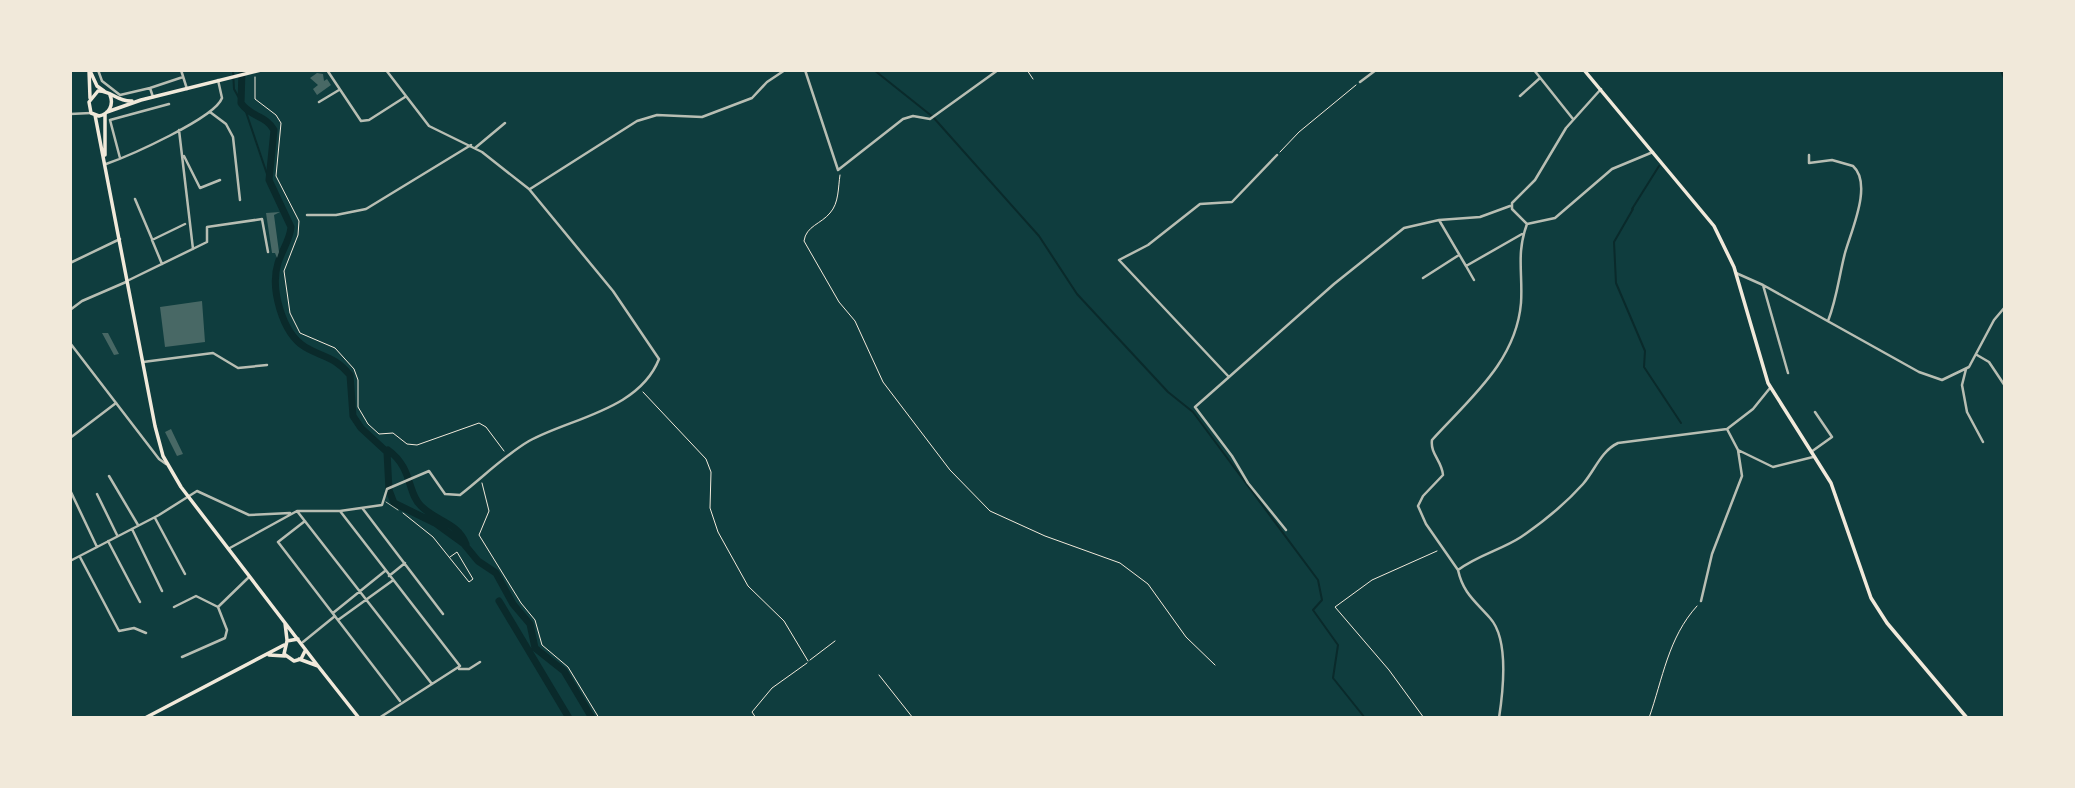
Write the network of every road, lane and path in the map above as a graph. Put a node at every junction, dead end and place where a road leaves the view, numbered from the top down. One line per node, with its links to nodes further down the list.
1 (97, 70): 13 (street); 20 (street)
2 (181, 70): 14 (street)
3 (261, 70): 18 (main road)
4 (327, 70): 23 (street)
5 (386, 70): 28 (street)
6 (785, 70): 51 (street)
7 (805, 70): 49 (street)
8 (998, 70): 49 (street)
9 (1027, 70): 17 (path)
10 (1376, 70): 19 (street)
11 (1534, 70): 16 (street)
12 (1584, 70): 22 (main road)
13 (90, 71): 24 (main road); 29 (main road)
14 (183, 77): 20 (street); 21 (street)
15 (255, 77): 93 (path)
16 (1540, 78): 26 (street); 39 (street)
17 (1033, 79)
18 (218, 80): 21 (main road); 35 (street)
19 (1360, 82): 45 (path)
20 (150, 88): 27 (street)
21 (187, 89): 27 (main road)
22 (1601, 89): 39 (street); 43 (main road)
23 (339, 90): 28 (street); 31 (street)
24 (104, 91): 25 (main road); 29 (main road)
25 (110, 95): 30 (main road); 36 (main road)
26 (1520, 96)
27 (153, 97): 30 (main road)
28 (405, 97): 42 (street)
29 (90, 98): 33 (main road)
30 (141, 100): 36 (main road)
31 (319, 102)
32 (169, 104): 47 (street)
33 (89, 105): 34 (street); 38 (main road)
34 (82, 112): 37 (street); 38 (street)
35 (210, 112): 41 (street); 53 (street)
36 (106, 113): 38 (main road); 48 (main road)
37 (70, 114)
38 (93, 114): 48 (main road)
39 (1573, 119): 54 (street)
40 (505, 123): 42 (street)
41 (179, 130): 44 (street); 47 (street)
42 (473, 147): 51 (street); 55 (street)
43 (1654, 152): 58 (street); 68 (main road)
44 (182, 153): 50 (street); 62 (street)
45 (1277, 155): 82 (street)
46 (1809, 155): 75 (street)
47 (120, 159): 48 (street)
48 (106, 162): 60 (main road)
49 (840, 169): 147 (path)
50 (220, 180)
51 (529, 189): 83 (street)
52 (135, 199): 61 (street)
53 (240, 200)
54 (1510, 206): 56 (street); 58 (street)
55 (307, 215)
56 (1439, 220): 64 (street); 82 (street)
57 (185, 224): 61 (street)
58 (1527, 224): 59 (street)
59 (1523, 234): 67 (street); 114 (street)
60 (120, 239): 65 (street); 71 (main road)
61 (152, 239): 66 (street)
62 (193, 249): 63 (street); 66 (street)
63 (268, 252)
64 (1459, 255): 67 (street); 69 (street)
65 (70, 263)
66 (162, 264): 71 (street)
67 (1466, 266): 70 (street)
68 (1736, 273): 72 (street); 85 (main road)
69 (1423, 278)
70 (1474, 280)
71 (127, 282): 74 (street); 78 (main road)
72 (1763, 285): 75 (street); 81 (street)
73 (2005, 307): 77 (street)
74 (70, 310)
75 (1828, 321): 80 (street)
76 (70, 344): 86 (street)
77 (1977, 355): 80 (street); 84 (street)
78 (142, 362): 79 (street); 94 (main road)
79 (267, 365)
80 (1966, 369): 90 (street)
81 (1788, 373)
82 (1229, 377): 110 (street)
83 (640, 386): 93 (street); 145 (path)
84 (2005, 386)
85 (1770, 388): 88 (street); 92 (main road)
86 (116, 403): 89 (street); 94 (street)
87 (1815, 412): 92 (street)
88 (1727, 429): 91 (street); 120 (street)
89 (70, 438)
90 (1983, 442)
91 (1738, 450): 92 (street); 129 (street)
92 (1813, 454): 162 (main road)
93 (509, 457): 96 (street)
94 (167, 464): 99 (main road)
95 (109, 476): 108 (street)
96 (481, 479): 100 (street); 156 (path)
97 (70, 490): 113 (street)
98 (97, 494): 111 (street)
99 (188, 496): 105 (street); 106 (street); 115 (main road)
100 (386, 502): 101 (street); 103 (lane)
101 (363, 509): 102 (street); 119 (street)
102 (340, 510): 104 (street); 121 (street)
103 (398, 510): 117 (path)
104 (297, 511): 105 (street); 107 (street)
105 (292, 514): 115 (street)
106 (155, 517): 108 (street); 122 (street)
107 (305, 521): 127 (street); 134 (street)
108 (138, 526): 109 (street)
109 (132, 529): 111 (street); 126 (street)
110 (1286, 530)
111 (117, 537): 112 (street)
112 (108, 541): 113 (street); 130 (street)
113 (97, 547): 116 (street)
114 (1442, 548): 120 (street); 159 (path)
115 (228, 549): 124 (main road)
116 (79, 556): 118 (street); 136 (street)
117 (450, 557): 117 (path)
118 (70, 561)
119 (405, 563): 123 (street); 133 (street)
120 (1458, 570): 160 (street)
121 (386, 571): 123 (street); 127 (street)
122 (185, 574)
123 (389, 576): 125 (street)
124 (249, 577): 132 (street); 135 (main road)
125 (392, 580): 128 (street); 149 (street)
126 (162, 590)
127 (359, 593): 128 (street); 134 (street)
128 (365, 601): 134 (street); 151 (street)
129 (1701, 601): 161 (path)
130 (140, 602)
131 (174, 607): 132 (street)
132 (218, 607): 142 (street)
133 (443, 614)
134 (336, 617): 137 (street); 152 (street)
135 (284, 621): 137 (main road); 139 (main road)
136 (146, 633)
137 (302, 641): 139 (main road); 140 (main road)
138 (835, 641): 145 (path)
139 (285, 643): 141 (main road); 143 (main road)
140 (306, 649): 144 (main road); 148 (main road)
141 (285, 656): 143 (main road); 144 (main road)
142 (183, 657)
143 (260, 657): 153 (main road)
144 (299, 659): 148 (main road)
145 (808, 661): 157 (path)
146 (480, 662): 149 (street)
147 (1215, 665)
148 (318, 666): 154 (main road)
149 (459, 668): 151 (street)
150 (879, 674): 158 (path)
151 (432, 684): 152 (street)
152 (401, 702): 155 (street)
153 (145, 718)
154 (359, 718)
155 (379, 718)
156 (599, 718)
157 (756, 718)
158 (913, 718)
159 (1424, 718)
160 (1499, 718)
161 (1649, 718)
162 (1967, 718)

